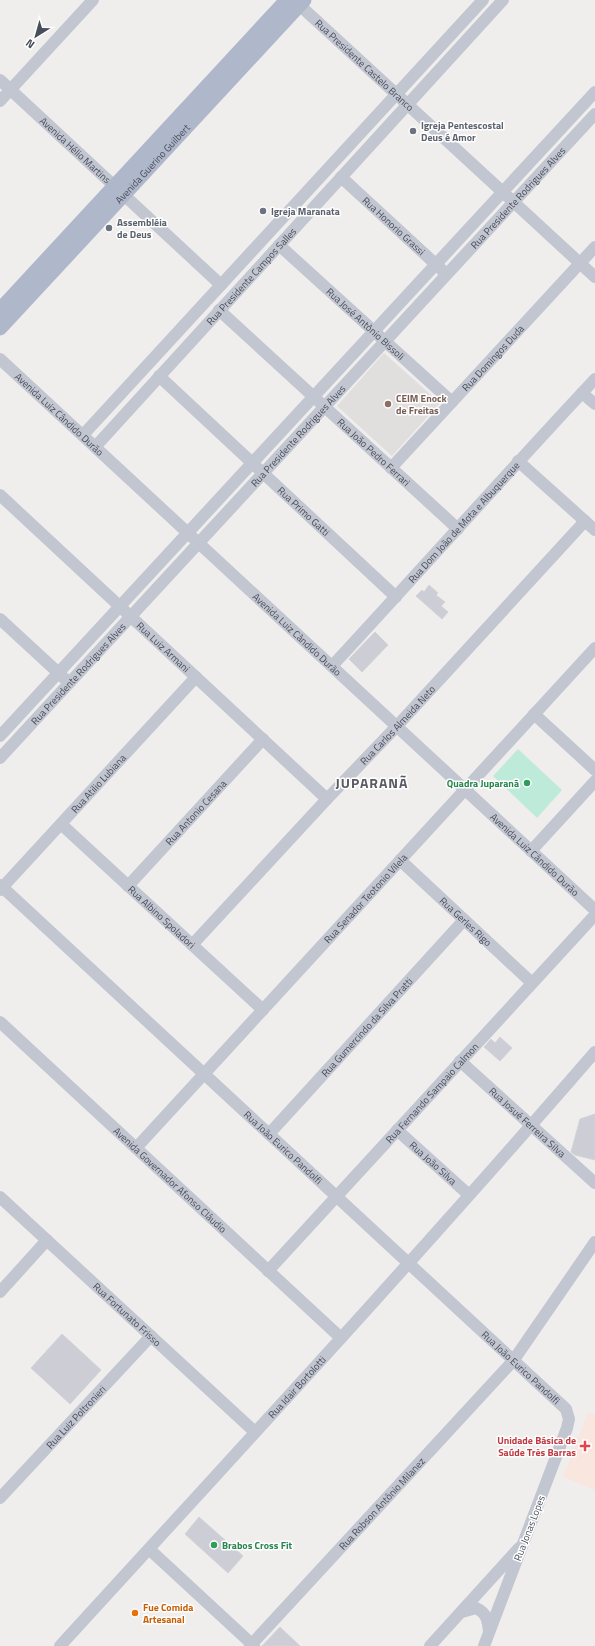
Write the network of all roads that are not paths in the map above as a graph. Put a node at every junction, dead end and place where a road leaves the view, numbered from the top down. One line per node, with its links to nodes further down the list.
1 (93, 0): 6 (street)
2 (483, 0): 8 (street, Rua Presidente Campos Salles)
3 (503, 0): 10 (street, Rua Presidente Campos Salles)
4 (296, 1): 8 (street, Rua Presidente Castelo Branco); 13 (main road, Avenida Guerino Guilbert)
5 (0, 80): 6 (street, Avenida Hélio Martins)
6 (10, 90): 9 (street); 13 (street, Avenida Hélio Martins)
7 (595, 92): 14 (street, Rua Presidente Rodrigues Alves)
8 (396, 94): 10 (street, Rua Presidente Castelo Branco); 22 (street, Rua Presidente Campos Salles)
9 (0, 101)
10 (408, 104): 12 (street, Rua Presidente Campos Salles); 14 (street, Rua Presidente Castelo Branco)
11 (595, 114): 15 (street, Rua Presidente Rodrigues Alves)
12 (341, 177): 16 (street, Rua Presidente Campos Salles); 19 (street, Rua Honorio Grassi)
13 (119, 191): 22 (street, Avenida Hélio Martins); 23 (main road, Avenida Guerino Guilbert); 25 (main road, Avenida Guerino Guilbert)
14 (503, 192): 15 (street, Rua Presidente Castelo Branco); 19 (street, Rua Presidente Rodrigues Alves)
15 (514, 202): 18 (street, Rua Presidente Castelo Branco); 20 (street, Rua Presidente Rodrigues Alves)
16 (279, 245): 24 (street, Rua Presidente Campos Salles); 26 (street, Rua José Antônio Bissoli)
17 (595, 247): 18 (street, Rua Domingos Duda)
18 (580, 263): 21 (street, Rua Presidente Castelo Branco); 33 (street, Rua Domingos Duda)
19 (436, 264): 20 (street, Rua Honorio Grassi); 26 (street, Rua Presidente Rodrigues Alves)
20 (447, 274): 27 (street, Rua Presidente Rodrigues Alves)
21 (595, 277)
22 (221, 285): 36 (street, Rua Presidente Campos Salles)
23 (0, 310)
24 (219, 310): 29 (street, Rua Presidente Campos Salles); 32 (street, Rua João Pedro Ferrari)
25 (0, 328)
26 (374, 331): 27 (street, Rua José Antônio Bissoli); 32 (street, Rua Presidente Rodrigues Alves)
27 (385, 341): 33 (street, Rua José Antônio Bissoli); 35 (street, Rua Presidente Rodrigues Alves)
28 (0, 359): 36 (street, Avenida Luiz Cândido Durão)
29 (159, 376): 37 (street, Rua Presidente Campos Salles); 39 (street, Rua Primo Gatti)
30 (595, 379): 31 (street, Rua Dom João de Mota e Albuquerque)
31 (582, 393): 34 (street); 38 (street, Rua Dom João de Mota e Albuquerque)
32 (313, 397): 35 (street, Rua João Pedro Ferrari); 39 (street, Rua Presidente Rodrigues Alves)
33 (452, 402): 40 (street, Rua Domingos Duda)
34 (595, 404)
35 (324, 407): 40 (street, Rua João Pedro Ferrari); 41 (street, Rua Presidente Rodrigues Alves)
36 (83, 435): 37 (street, Avenida Luiz Cândido Durão)
37 (96, 446): 46 (street, Avenida Luiz Cândido Durão)
38 (518, 461): 43 (street); 44 (street, Rua Dom João de Mota e Albuquerque)
39 (252, 463): 41 (street, Rua Primo Gatti); 46 (street, Rua Presidente Rodrigues Alves)
40 (391, 468): 44 (street, Rua João Pedro Ferrari)
41 (263, 473): 47 (street, Rua Presidente Rodrigues Alves); 48 (street, Rua Primo Gatti)
42 (0, 495): 49 (street, Rua Luiz Armani)
43 (585, 521): 45 (street); 58 (street, Rua Carlos Almeida Neto)
44 (458, 529): 48 (street, Rua Dom João de Mota e Albuquerque)
45 (595, 530)
46 (188, 532): 47 (street, Avenida Luiz Cândido Durão); 49 (street, Rua Presidente Rodrigues Alves)
47 (199, 542): 50 (street, Rua Presidente Rodrigues Alves); 53 (street, Avenida Luiz Cândido Durão)
48 (396, 597): 53 (street, Rua Dom João de Mota e Albuquerque)
49 (120, 606): 50 (street, Rua Luiz Armani); 54 (street, Rua Presidente Rodrigues Alves)
50 (131, 616): 55 (street, Rua Luiz Armani); 56 (street, Rua Presidente Rodrigues Alves)
51 (0, 619): 54 (street)
52 (595, 648): 57 (street, Rua Senador Teotonio Vilela)
53 (332, 666): 58 (street, Avenida Luiz Cândido Durão)
54 (58, 673): 56 (street); 59 (street, Rua Presidente Rodrigues Alves)
55 (196, 677): 60 (street, Rua Luiz Armani); 67 (street, Rua Atilio Lubiana)
56 (69, 683): 61 (street, Rua Presidente Rodrigues Alves)
57 (534, 714): 63 (street); 65 (street, Rua Senador Teotonio Vilela)
58 (397, 726): 65 (street, Avenida Luiz Cândido Durão); 66 (street, Rua Carlos Almeida Neto)
59 (1, 734): 61 (street)
60 (263, 739): 66 (street, Rua Luiz Armani); 70 (street, Rua Antonio Cesana)
61 (13, 744): 62 (street, Rua Presidente Rodrigues Alves)
62 (0, 758)
63 (595, 770)
64 (595, 781): 68 (street)
65 (465, 790): 68 (street, Avenida Luiz Cândido Durão); 69 (street, Rua Senador Teotonio Vilela)
66 (327, 798): 75 (street, Rua Carlos Almeida Neto)
67 (62, 824): 70 (street, Rua Albino Spoladori); 71 (street, Rua Atilio Lubiana)
68 (531, 851): 72 (street, Avenida Luiz Cândido Durão)
69 (400, 860): 74 (street, Rua Gerles Rigo); 77 (street, Rua Senador Teotonio Vilela)
70 (128, 886): 75 (street, Rua Albino Spoladori)
71 (1, 888): 81 (street, Rua João Eurico Pandolfi)
72 (595, 910)
73 (595, 914): 76 (street, Rua Fernando Sampaio Calmon)
74 (464, 920): 76 (street, Rua Gerles Rigo); 84 (street, Rua Gumercindo da Silva Pratti)
75 (192, 945): 77 (street, Rua Albino Spoladori)
76 (532, 983): 80 (street, Rua Fernando Sampaio Calmon)
77 (262, 1010): 81 (street, Rua Senador Teotonio Vilela)
78 (0, 1022): 85 (street, Avenida Governador Afonso Cláudio)
79 (595, 1052): 82 (street, Rua Idair Bortolotti)
80 (460, 1061): 82 (street, Rua Josué Ferreira Silva); 83 (street, Rua Fernando Sampaio Calmon)
81 (204, 1074): 84 (street, Rua João Eurico Pandolfi); 85 (street, Rua Senador Teotonio Vilela)
82 (531, 1125): 86 (street, Rua Josué Ferreira Silva); 87 (street, Rua Idair Bortolotti)
83 (397, 1130): 87 (street, Rua João Silva); 89 (street, Rua Fernando Sampaio Calmon)
84 (269, 1134): 89 (street, Rua João Eurico Pandolfi)
85 (136, 1148): 93 (street, Avenida Governador Afonso Cláudio)
86 (595, 1183)
87 (469, 1195): 92 (street, Rua Idair Bortolotti)
88 (0, 1197): 90 (street, Rua Fortunato Frisso)
89 (336, 1197): 92 (street, Rua João Eurico Pandolfi); 93 (street, Rua Fernando Sampaio Calmon)
90 (47, 1240): 94 (street); 95 (street, Rua Fortunato Frisso)
91 (595, 1242): 97 (street, Rua Robson Antônio Milanez)
92 (408, 1263): 96 (street, Rua Idair Bortolotti); 97 (street, Rua João Eurico Pandolfi)
93 (268, 1271): 96 (street, Avenida Governador Afonso Cláudio)
94 (0, 1292)
95 (151, 1336): 99 (street, Rua Fortunato Frisso); 100 (street, Rua Luiz Poltronieri)
96 (341, 1338): 99 (street, Rua Idair Bortolotti)
97 (513, 1360): 98 (street, Rua João Eurico Pandolfi); 105 (street, Rua Robson Antônio Milanez)
98 (566, 1409): 101 (street, Rua Jonas Lopes)
99 (255, 1432): 102 (street, Rua Idair Bortolotti)
100 (0, 1498)
101 (524, 1543): 103 (street); 104 (street, Rua Jonas Lopes)
102 (149, 1549): 105 (street); 106 (street, Rua Idair Bortolotti)
103 (461, 1612): 104 (street); 107 (street)
104 (489, 1632): 108 (street, Rua Jonas Lopes)
105 (252, 1645)
106 (60, 1646)
107 (430, 1646)
108 (484, 1646)

